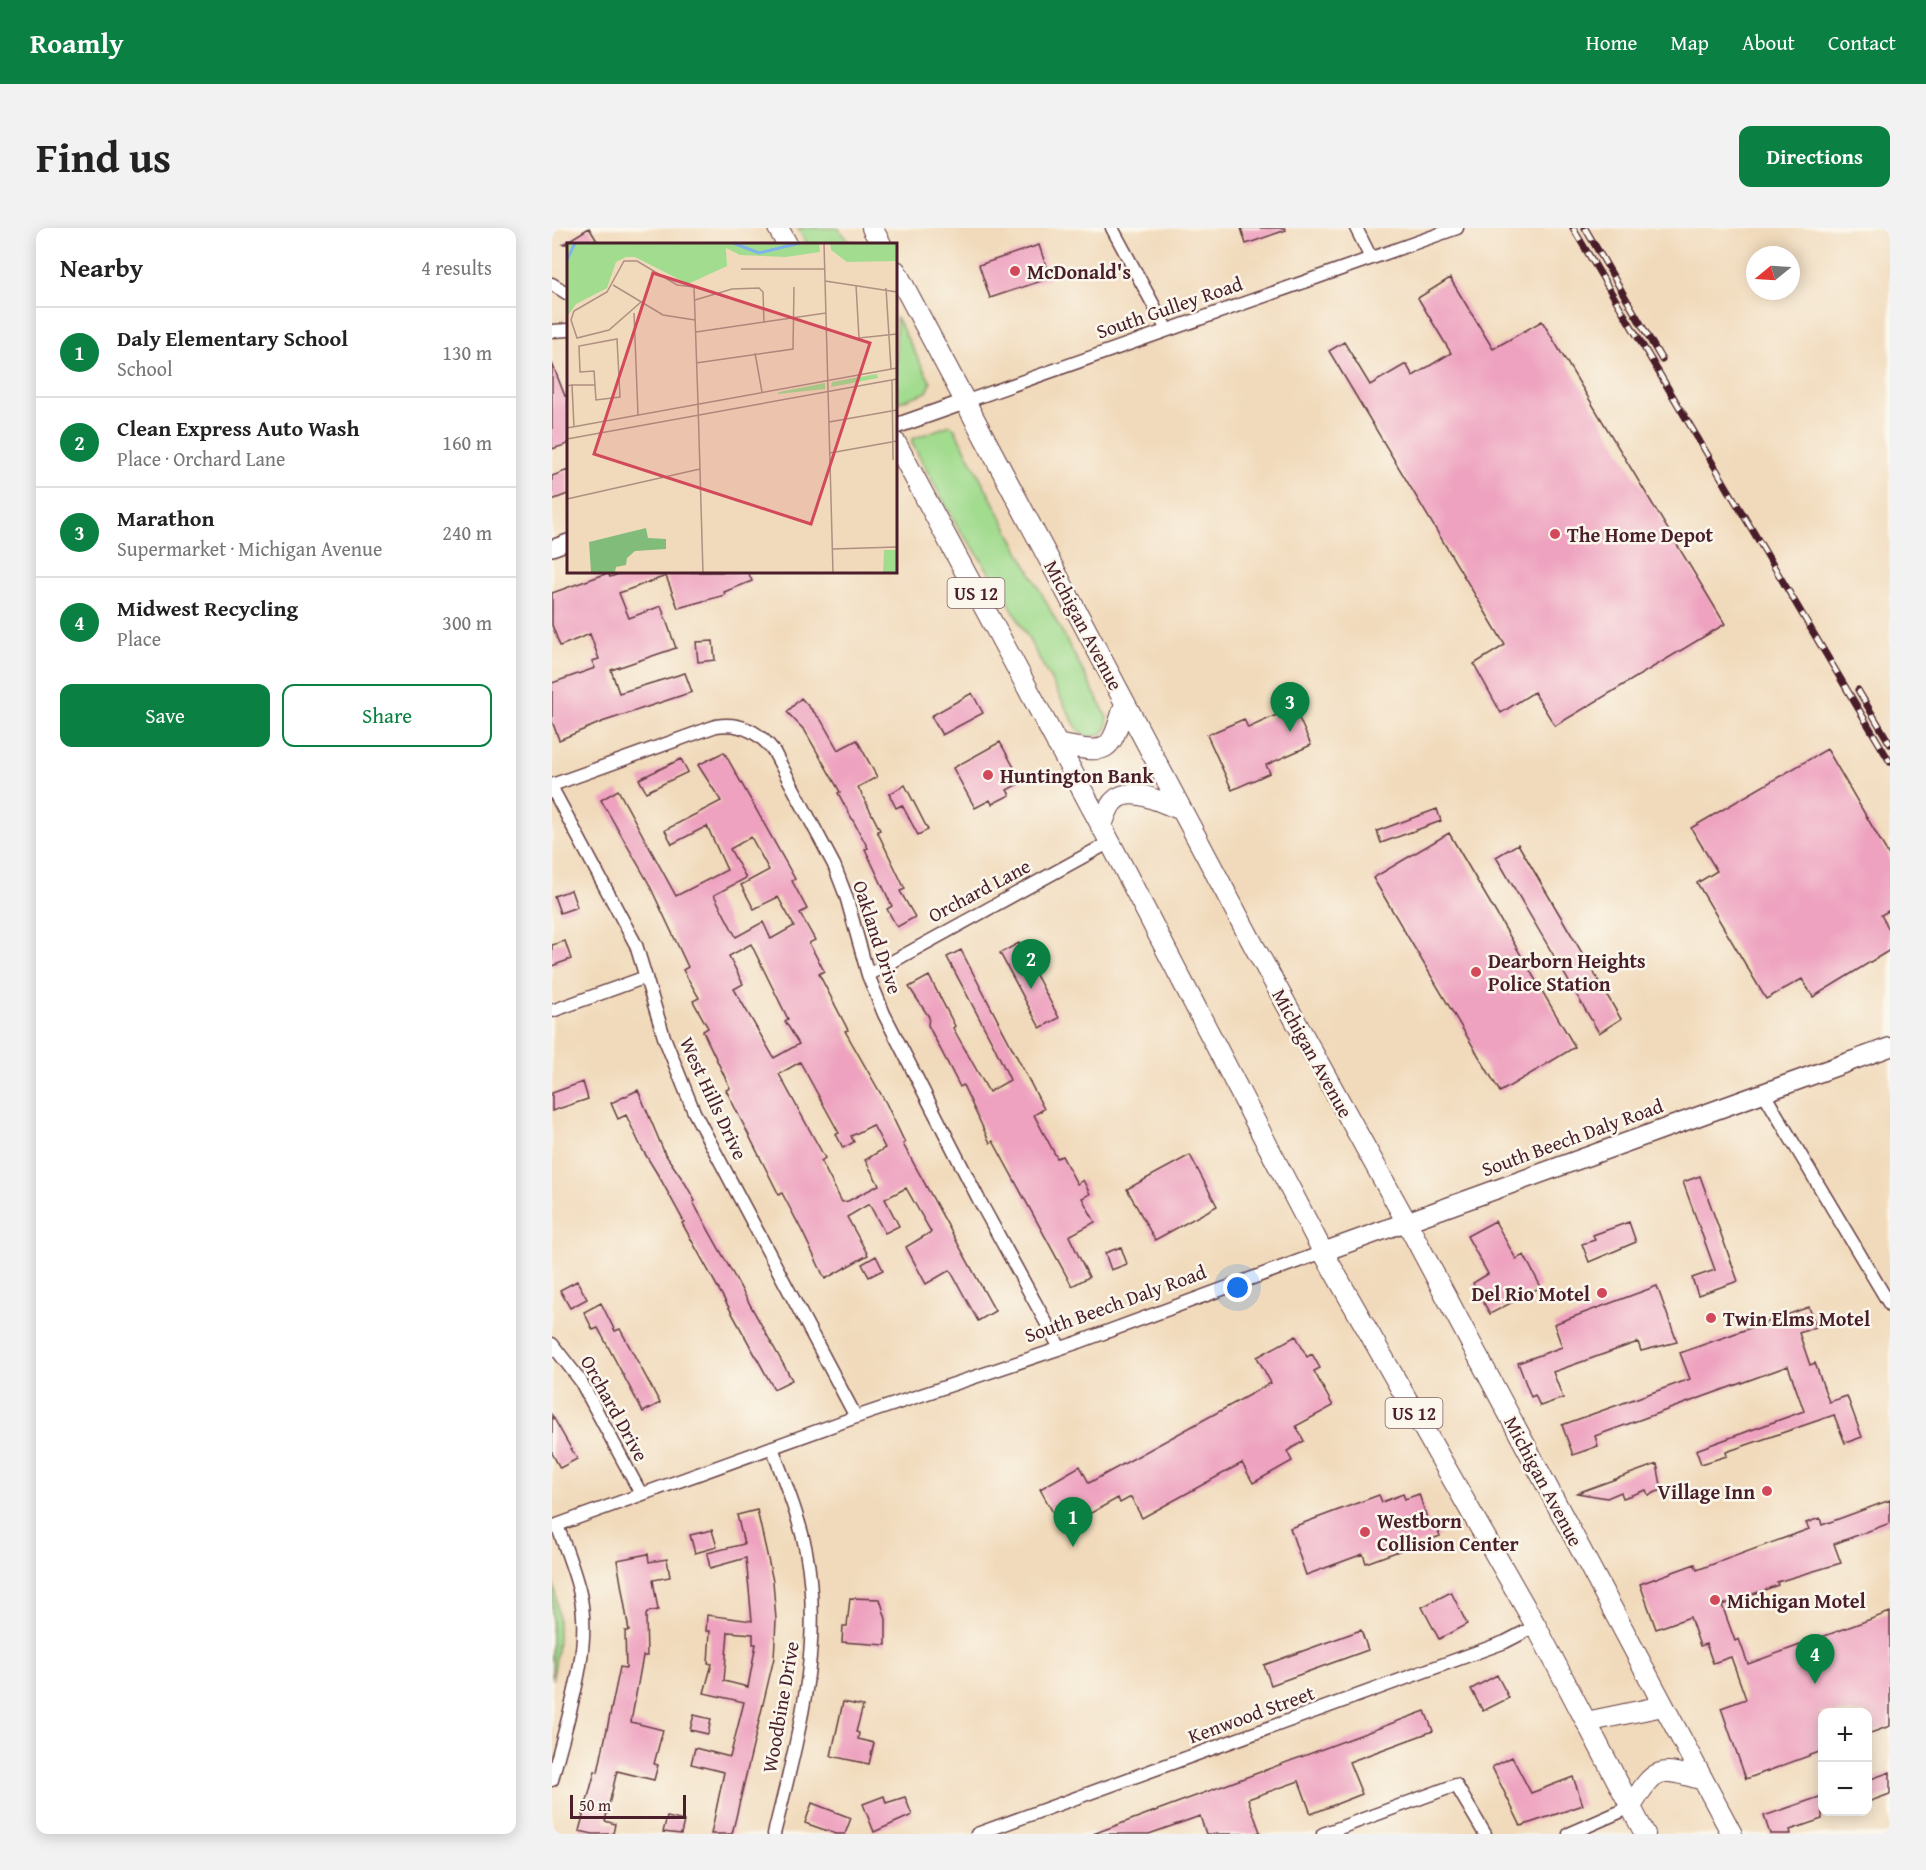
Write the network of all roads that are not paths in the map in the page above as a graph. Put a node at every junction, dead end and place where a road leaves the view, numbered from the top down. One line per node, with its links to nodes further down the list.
1 (778, 228): 6 (main road)
2 (872, 228): 7 (main road)
3 (1112, 228): 13 (street)
4 (1356, 228): 8 (street)
5 (1456, 228): 8 (street, South Gulley Road)
6 (786, 243)
7 (880, 243)
8 (1371, 258): 13 (street, South Gulley Road)
9 (897, 273): 15 (main road, Michigan Avenue)
10 (552, 284): 11 (street)
11 (567, 293)
12 (567, 330): 14 (street)
13 (1167, 330): 15 (street, South Gulley Road)
14 (552, 332)
15 (967, 401): 16 (street, South Gulley Road); 20 (main road, Michigan Avenue)
16 (897, 426)
17 (897, 445): 21 (main road, US 12)
18 (567, 542): 19 (street)
19 (552, 548)
20 (1125, 703): 21 (main road); 23 (main road, Michigan Avenue)
21 (1057, 744): 24 (main road, US 12)
22 (552, 787): 25 (street, Oakland Drive); 26 (street, West Hills Drive)
23 (1182, 810): 24 (main road); 30 (main road, Michigan Avenue)
24 (1106, 834): 25 (street, Orchard Lane); 31 (main road, US 12)
25 (868, 975): 34 (street, Oakland Drive)
26 (646, 976): 27 (street); 35 (street, West Hills Drive)
27 (552, 1011)
28 (1890, 1047): 29 (main road, South Beech Daly Road)
29 (1763, 1092): 30 (main road, South Beech Daly Road); 32 (street)
30 (1406, 1221): 31 (main road, South Beech Daly Road); 39 (main road, Michigan Avenue)
31 (1323, 1252): 34 (street, South Beech Daly Road); 38 (main road, US 12)
32 (1890, 1305)
33 (552, 1344): 37 (street, Orchard Drive)
34 (1060, 1348): 35 (street, South Beech Daly Road)
35 (856, 1417): 36 (street, South Beech Daly Road)
36 (772, 1448): 37 (street, South Beech Daly Road); 44 (street, Woodbine Drive)
37 (641, 1494): 41 (street, South Beech Daly Road)
38 (1536, 1626): 40 (main road, US 12); 45 (street, Kenwood Street)
39 (1663, 1706): 40 (main road); 42 (main road, Michigan Avenue)
40 (1586, 1722): 43 (main road, US 12)
41 (552, 1779)
42 (1703, 1780): 43 (main road); 50 (main road, Michigan Avenue)
43 (1631, 1807): 48 (street); 49 (main road, US 12)
44 (774, 1834)
45 (978, 1834)
46 (1323, 1834): 47 (street)
47 (1485, 1834)
48 (1569, 1834)
49 (1646, 1834)
50 (1732, 1834)

